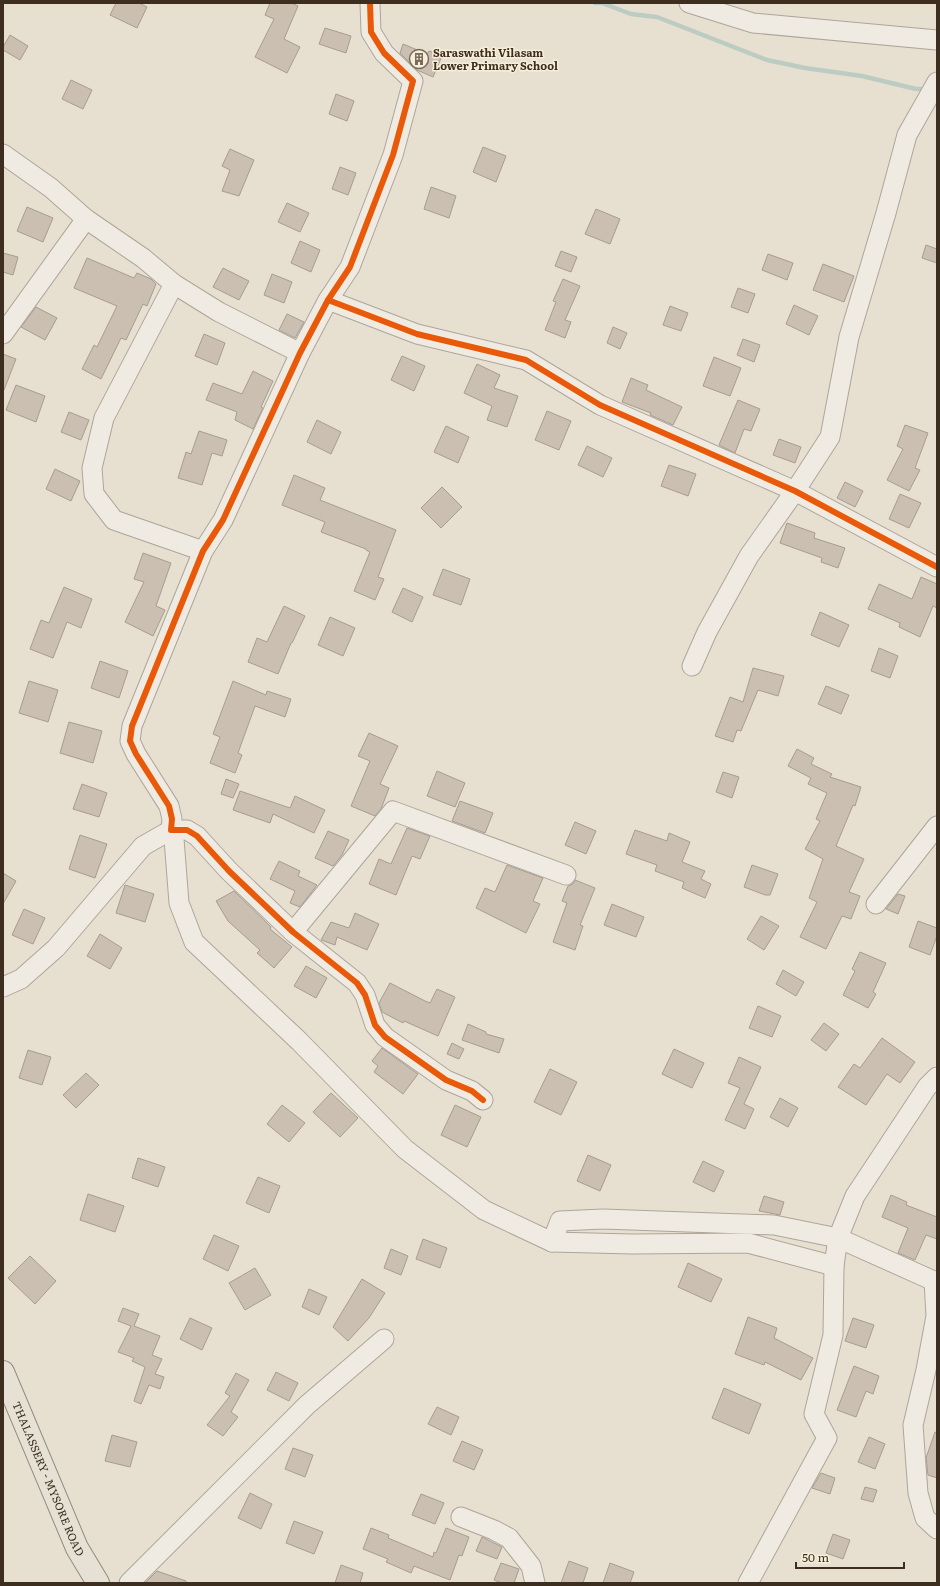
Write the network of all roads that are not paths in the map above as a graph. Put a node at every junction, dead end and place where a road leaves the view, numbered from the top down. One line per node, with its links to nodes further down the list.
1 (370, 3): 8 (street)
2 (689, 3): 3 (street)
3 (937, 40)
4 (937, 82): 11 (street)
5 (3, 154): 6 (street)
6 (86, 219): 7 (street); 9 (street)
7 (174, 284): 10 (street); 12 (street)
8 (328, 300): 10 (street); 11 (street)
9 (3, 334)
10 (300, 353): 12 (street)
11 (795, 491): 13 (street); 14 (street)
12 (203, 551): 16 (street)
13 (937, 567)
14 (692, 666)
15 (937, 826): 18 (street)
16 (171, 830): 19 (street); 20 (street); 24 (street)
17 (566, 875): 19 (street)
18 (876, 904)
19 (293, 932): 22 (street)
20 (3, 987)
21 (937, 1077): 23 (street)
22 (483, 1100)
23 (838, 1238): 24 (street); 25 (street); 26 (street)
24 (552, 1242): 25 (street)
25 (834, 1266): 34 (street)
26 (936, 1316): 30 (street)
27 (384, 1339): 32 (street)
28 (3, 1372): 31 (main road, THALASSERY - MYSORE ROAD)
29 (461, 1518): 33 (street)
30 (937, 1529)
31 (98, 1583)
32 (129, 1583)
33 (535, 1583)
34 (748, 1583)

